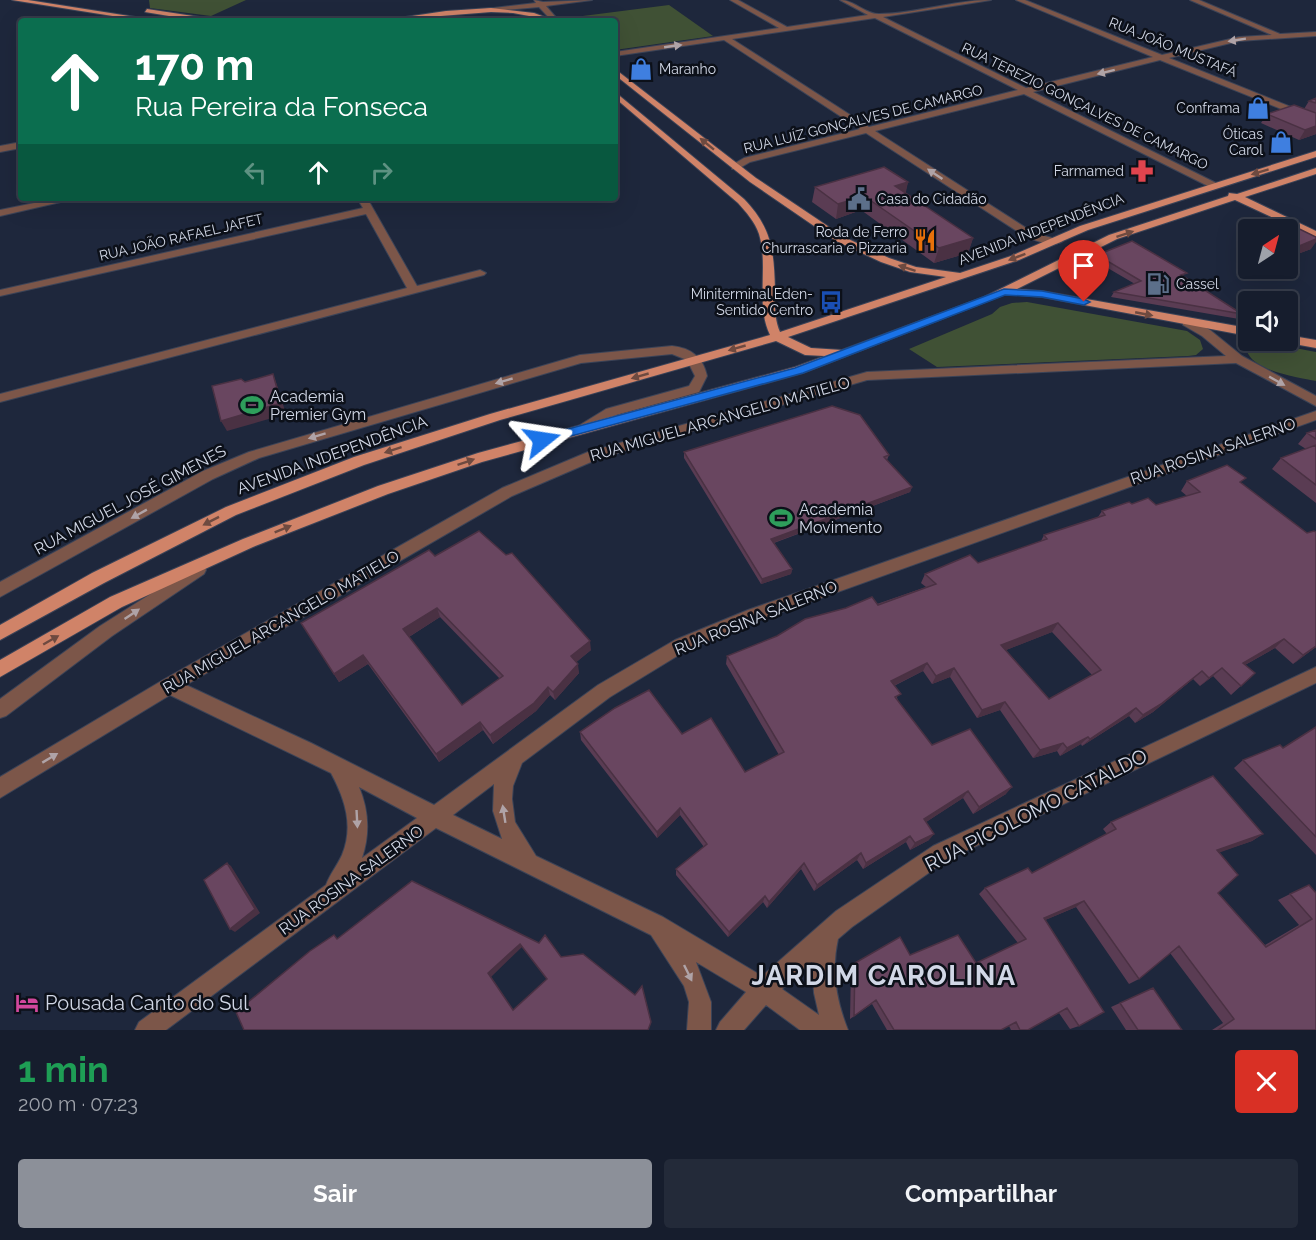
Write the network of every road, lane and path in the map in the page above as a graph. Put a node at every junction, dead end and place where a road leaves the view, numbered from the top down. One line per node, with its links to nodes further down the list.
1 (15, 0): 13 (main road)
2 (70, 0): 14 (main road)
3 (589, 0): 9 (street)
4 (733, 0): 19 (street)
5 (843, 0): 12 (street, RUA TEREZIO GONÇALVES DE CAMARGO)
6 (988, 0): 12 (street)
7 (1019, 0): 24 (street, RUA JOÃO MUSTAFÁ)
8 (1193, 0): 21 (street)
9 (539, 2): 10 (street); 18 (street)
10 (458, 12): 11 (main road); 17 (main road)
11 (429, 16): 15 (main road); 16 (main road)
12 (874, 16): 19 (street); 26 (street, RUA TEREZIO GONÇALVES DE CAMARGO)
13 (138, 18)
14 (193, 18)
15 (410, 18)
16 (420, 18)
17 (548, 18)
18 (552, 18)
19 (786, 29): 22 (street)
20 (1316, 34): 21 (street, RUA LUÍZ GONÇALVES DE CAMARGO)
21 (1280, 36): 24 (street, RUA LUÍZ GONÇALVES DE CAMARGO, one-way to 24)
22 (725, 38): 23 (street, one-way to 22); 29 (street)
23 (618, 54)
24 (1163, 58): 26 (street, RUA LUÍZ GONÇALVES DE CAMARGO, one-way to 26); 28 (street, RUA JOÃO MUSTAFÁ)
25 (618, 73): 33 (main road, one-way to 25)
26 (1025, 92): 29 (street, RUA LUÍZ GONÇALVES DE CAMARGO); 35 (street, RUA TEREZIO GONÇALVES DE CAMARGO)
27 (618, 97): 36 (main road)
28 (1316, 120)
29 (871, 130): 33 (street, RUA LUÍZ GONÇALVES DE CAMARGO); 43 (street, one-way to 29)
30 (18, 146): 31 (street)
31 (0, 149)
32 (1316, 154): 35 (main road, AVENIDA INDEPENDÊNCIA, one-way to 35)
33 (735, 167): 36 (main road); 45 (main road, one-way to 33)
34 (1316, 171): 37 (main road)
35 (1215, 186): 37 (main road, RUA TEREZIO GONÇALVES DE CAMARGO); 43 (main road, AVENIDA INDEPENDÊNCIA)
36 (724, 187): 51 (main road)
37 (1237, 197): 42 (main road, RUA TEREZIO GONÇALVES DE CAMARGO); 47 (main road, one-way to 37)
38 (58, 201): 41 (street)
39 (364, 201): 40 (street)
40 (369, 210): 46 (street); 48 (street, RUA JOÃO RAFAEL JAFET)
41 (0, 213)
42 (1316, 235)
43 (1059, 241): 45 (main road, AVENIDA INDEPENDÊNCIA, one-way to 45)
44 (480, 273): 46 (street)
45 (965, 276): 51 (main road, AVENIDA INDEPENDÊNCIA)
46 (414, 290): 57 (street)
47 (1004, 292): 49 (main road, one-way to 49); 54 (main road)
48 (0, 293)
49 (1186, 322): 50 (main road); 55 (street)
50 (1238, 330)
51 (777, 336): 54 (main road); 56 (main road, AVENIDA INDEPENDÊNCIA, one-way to 56)
52 (1298, 341): 53 (main road)
53 (1316, 344)
54 (855, 350): 60 (main road)
55 (1238, 359): 58 (street, one-way to 58); 66 (street, RUA MIGUEL ARCANGELO MATIELO)
56 (696, 360): 60 (street); 62 (street, RUA MIGUEL JOSÉ GIMENES, one-way to 62); 63 (main road, AVENIDA INDEPENDÊNCIA, one-way to 63)
57 (0, 398)
58 (1316, 402)
59 (1316, 415): 68 (street, RUA ROSINA SALERNO)
60 (585, 428): 61 (main road, one-way to 60)
61 (248, 543): 64 (main road, one-way to 61); 67 (street, one-way to 61)
62 (0, 590)
63 (0, 633)
64 (0, 669)
65 (1316, 675): 75 (street, RUA PICOLOMO CATALDO)
66 (169, 686): 69 (street); 70 (street, RUA MIGUEL ARCANGELO MATIELO, one-way to 66)
67 (0, 710)
68 (517, 755): 71 (street, RUA ROSINA SALERNO); 72 (street, one-way to 68)
69 (337, 765): 71 (street); 73 (street, one-way to 73)
70 (0, 788)
71 (436, 817): 72 (street); 73 (street, RUA ROSINA SALERNO)
72 (532, 864): 74 (street)
73 (327, 897): 77 (street, RUA ROSINA SALERNO)
74 (656, 925): 76 (street); 78 (street, one-way to 78)
75 (829, 932): 76 (street, RUA PICOLOMO CATALDO); 81 (street)
76 (764, 990): 79 (street, RUA PICOLOMO CATALDO); 80 (street)
77 (147, 1030)
78 (699, 1030)
79 (728, 1030)
80 (820, 1030)
81 (836, 1030)

